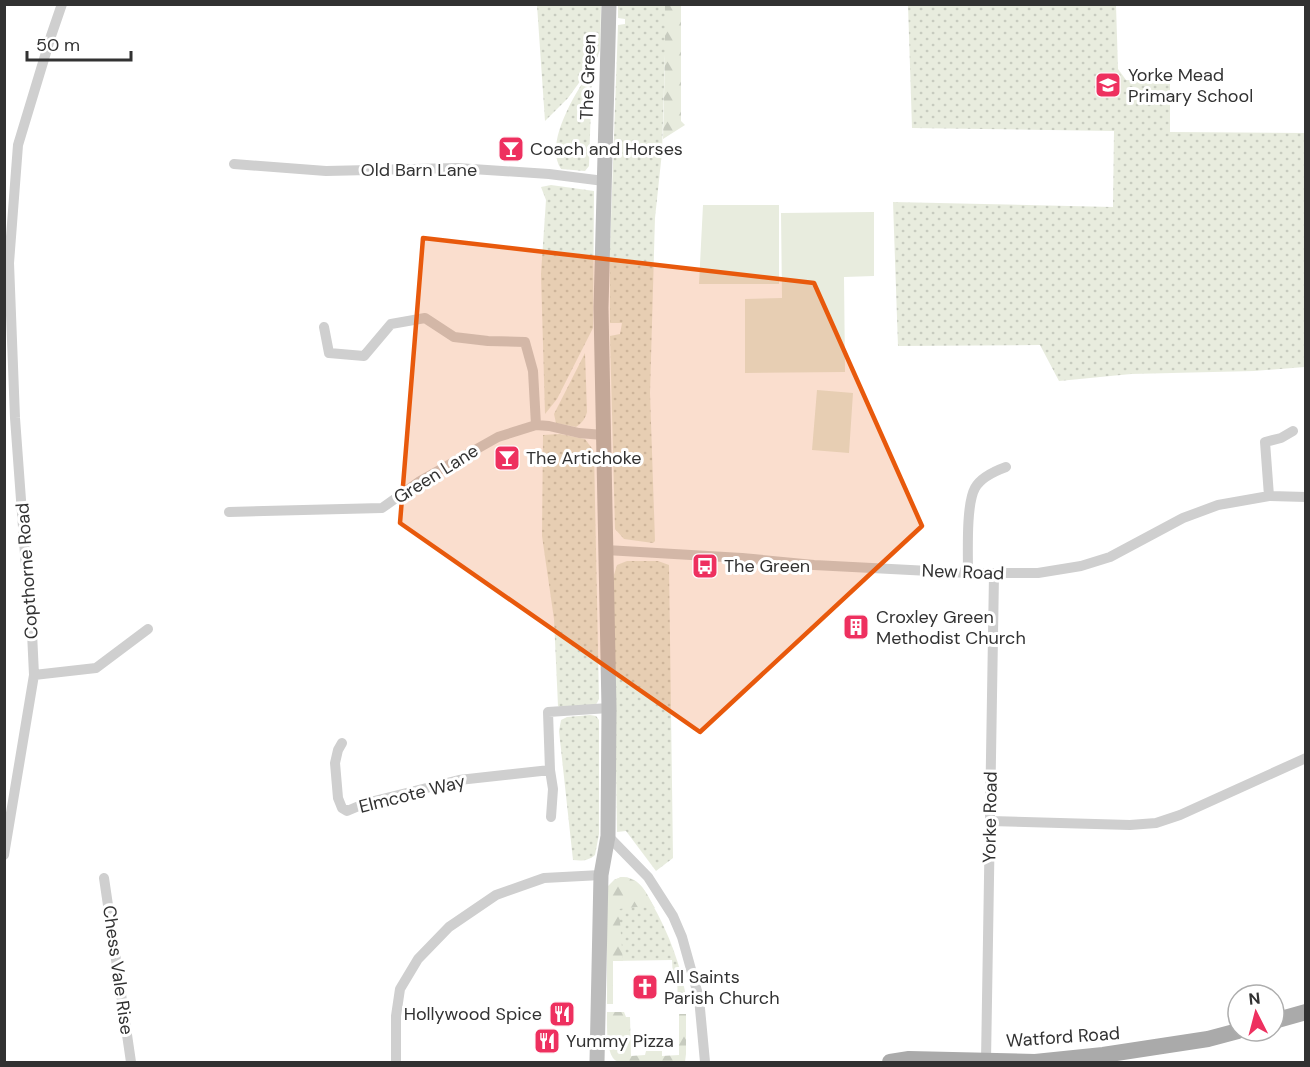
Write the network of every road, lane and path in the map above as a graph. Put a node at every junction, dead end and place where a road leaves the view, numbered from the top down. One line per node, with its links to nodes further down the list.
1 (62, 4): 17 (street, Copthorne Road)
2 (609, 4): 4 (street, The Green)
3 (234, 164): 4 (street, Old Barn Lane)
4 (603, 181): 8 (street, The Green)
5 (324, 327): 6 (street)
6 (536, 425): 8 (street, Green Lane); 12 (street, Green Lane)
7 (1293, 431): 10 (street)
8 (603, 435): 13 (street, The Green)
9 (1006, 467): 14 (street)
10 (1269, 496): 11 (street, New Road); 15 (street, New Road)
11 (1305, 497)
12 (229, 512)
13 (606, 550): 14 (street, New Road); 18 (street, The Green)
14 (968, 573): 15 (street, New Road)
15 (994, 574): 23 (street, Yorke Road)
16 (148, 629): 17 (street)
17 (34, 675): 25 (street, Copthorne Road)
18 (609, 708): 21 (street); 24 (street, The Green)
19 (342, 743): 21 (street, Elmcote Way)
20 (1305, 758): 23 (street)
21 (549, 770): 22 (street)
22 (551, 817)
23 (990, 821): 32 (street, Yorke Road)
24 (608, 836): 26 (street, The Green); 36 (street)
25 (4, 855)
26 (602, 875): 34 (street); 35 (street, The Green)
27 (104, 878): 33 (street, Chess Vale Rise)
28 (1305, 1012): 29 (main road)
29 (1286, 1018)
30 (1226, 1034): 31 (main road, Watford Road)
31 (1111, 1058): 32 (main road, Watford Road)
32 (986, 1061): 37 (main road, Watford Road)
33 (131, 1062)
34 (396, 1062)
35 (597, 1062)
36 (705, 1062)
37 (890, 1062)

